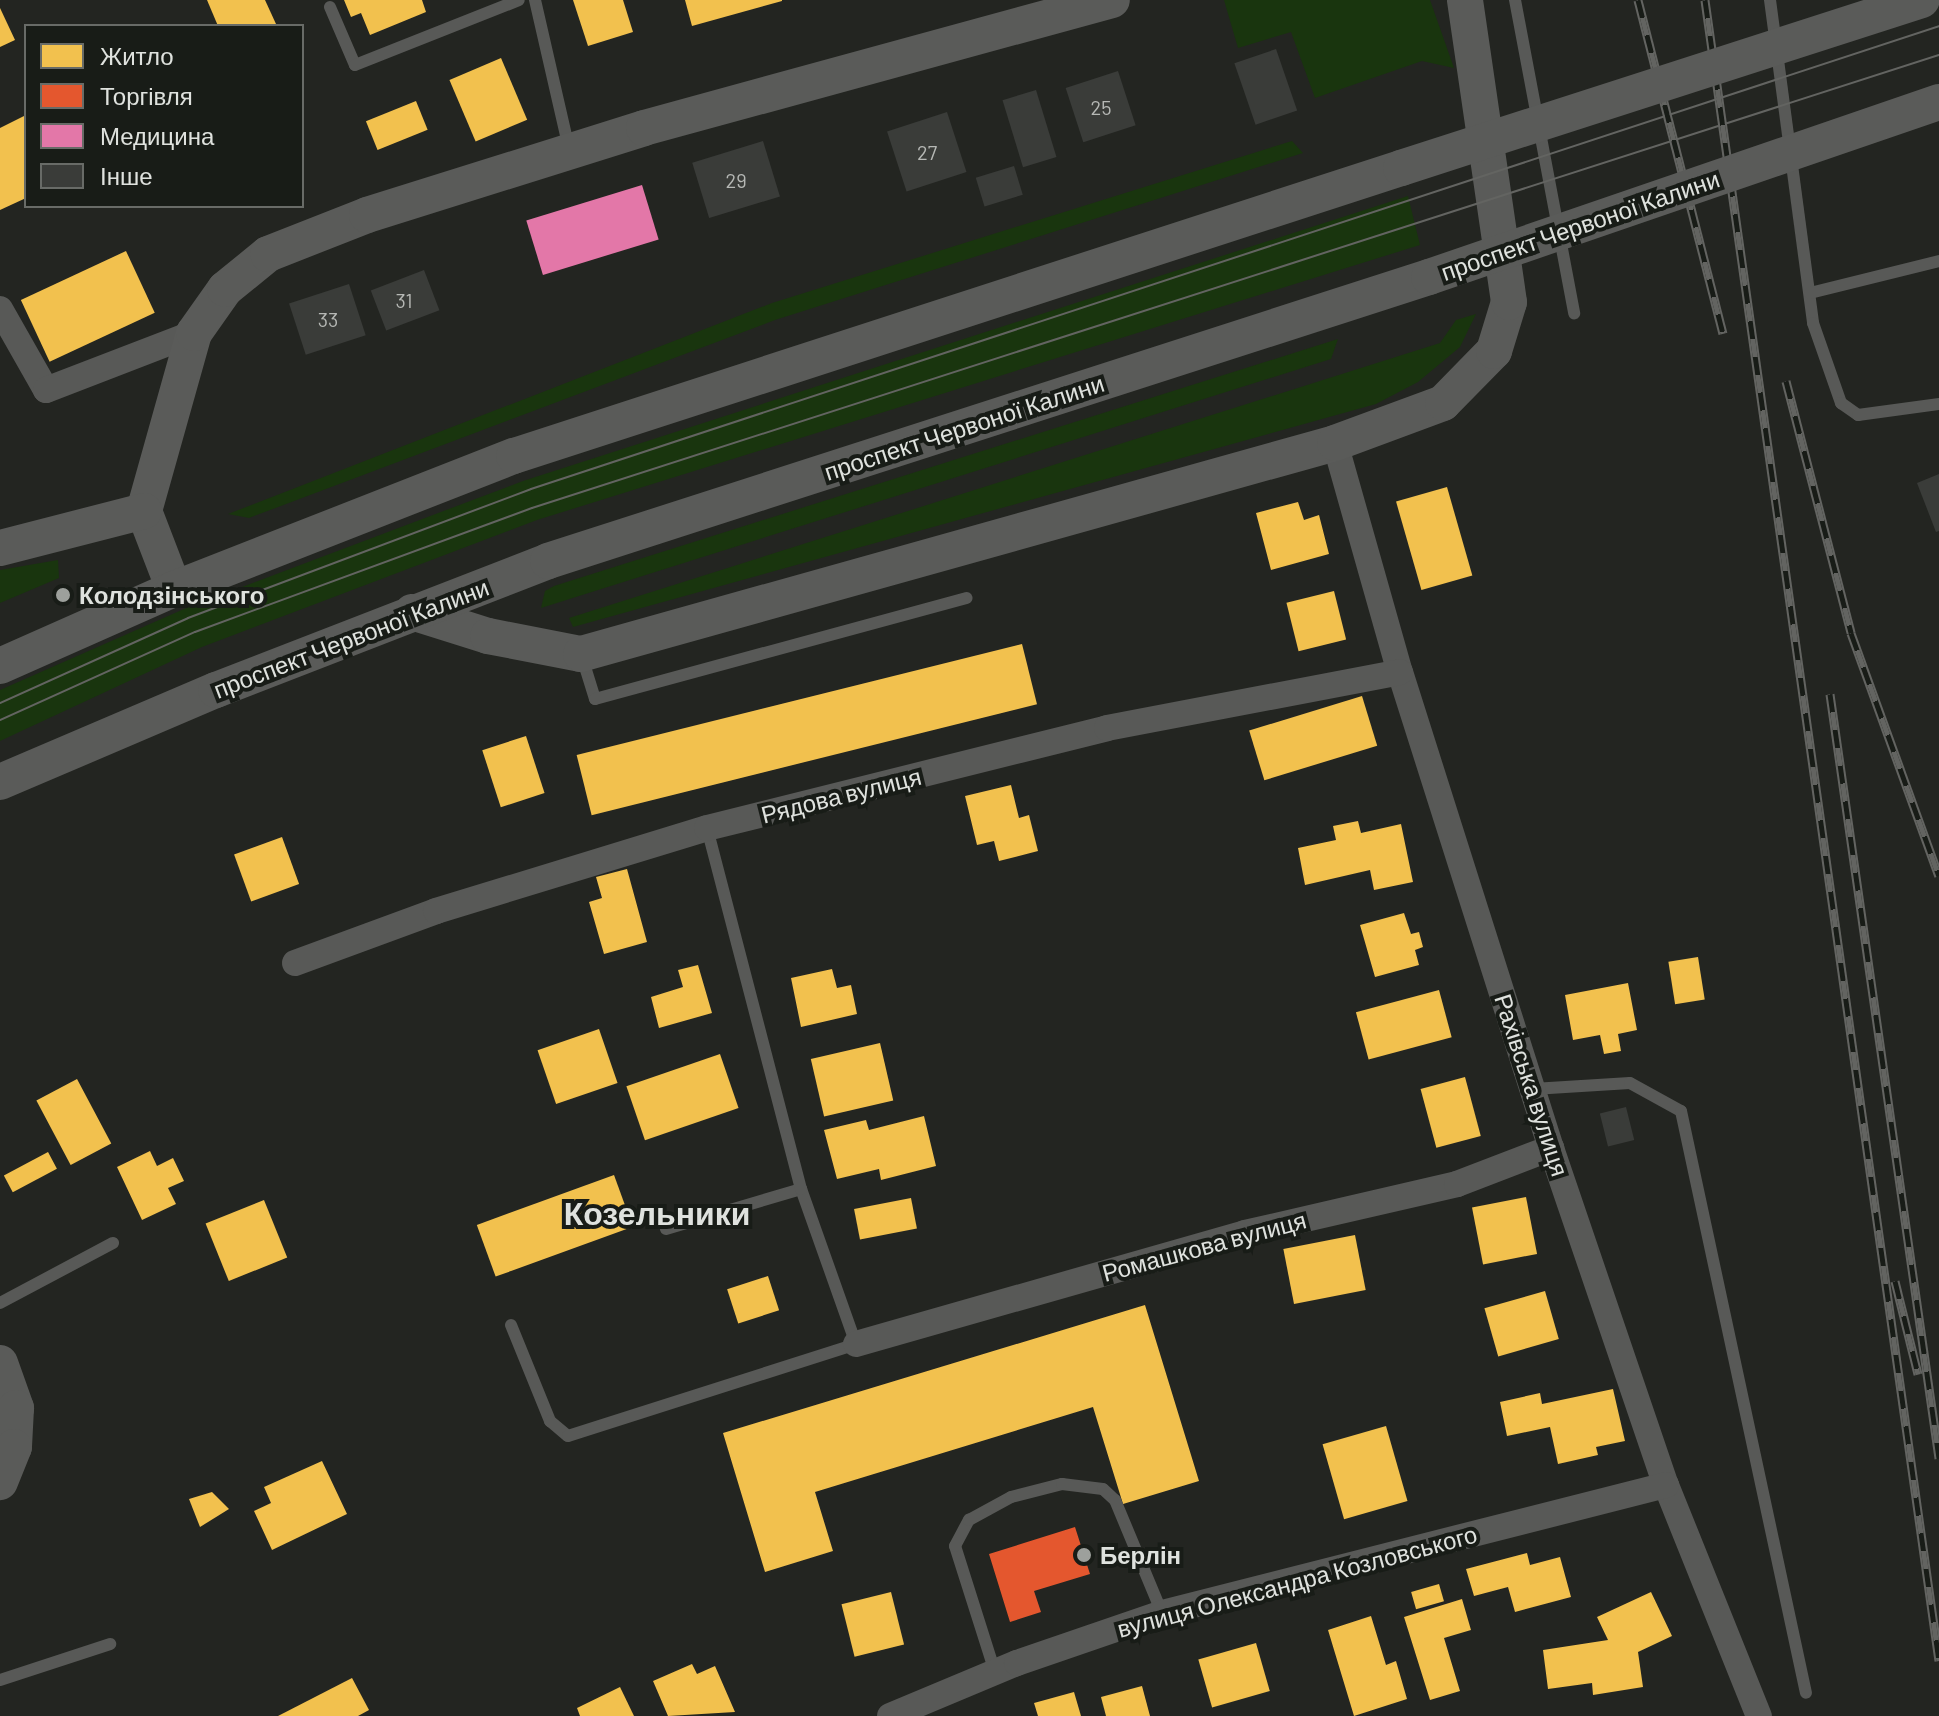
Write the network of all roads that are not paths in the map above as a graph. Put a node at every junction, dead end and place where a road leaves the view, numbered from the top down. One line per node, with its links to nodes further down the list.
1 (519, 0): 8 (lane)
2 (535, 0): 10 (lane)
3 (1112, 0): 10 (main road)
4 (1465, 0): 17 (main road)
5 (1515, 0): 14 (lane)
6 (1770, 0): 12 (lane)
7 (1922, 0): 20 (main road, bridge)
8 (330, 7)
9 (1939, 102): 22 (main road, проспект Червоної Калини, bridge)
10 (570, 151): 15 (main road)
11 (1939, 261): 12 (lane)
12 (1810, 293): 16 (lane)
13 (0, 309): 15 (street)
14 (1574, 313)
15 (194, 333): 18 (main road)
16 (1939, 404)
17 (1335, 443): 23 (main road); 25 (street, Рахівська вулиця)
18 (144, 511): 19 (main road); 20 (main road)
19 (0, 548)
20 (174, 589): 24 (main road)
21 (967, 598): 23 (lane)
22 (412, 612): 23 (main road); 26 (main road, проспект Червоної Калини)
23 (581, 654)
24 (0, 666)
25 (1400, 672): 27 (street, Рядова вулиця); 29 (street, Рахівська вулиця)
26 (0, 782)
27 (707, 828): 28 (street, Рядова вулиця); 31 (lane)
28 (295, 963)
29 (1533, 1089): 30 (street, Рахівська вулиця); 44 (lane)
30 (1551, 1148): 36 (street, Ромашкова вулиця); 39 (street, Рахівська вулиця)
31 (801, 1189): 32 (lane); 36 (lane)
32 (666, 1229)
33 (113, 1243): 34 (lane)
34 (0, 1303)
35 (511, 1325): 36 (lane)
36 (856, 1344)
37 (0, 1363): 38 (main road)
38 (0, 1482)
39 (1666, 1485): 40 (street, вулиця Олександра Козловського); 46 (street, Рахівська вулиця)
40 (1162, 1613): 42 (street, вулиця Олександра Козловського); 42 (lane)
41 (110, 1644): 43 (lane)
42 (995, 1672): 45 (street, вулиця Олександра Козловського)
43 (0, 1680)
44 (1806, 1693)
45 (890, 1716)
46 (1759, 1716)

